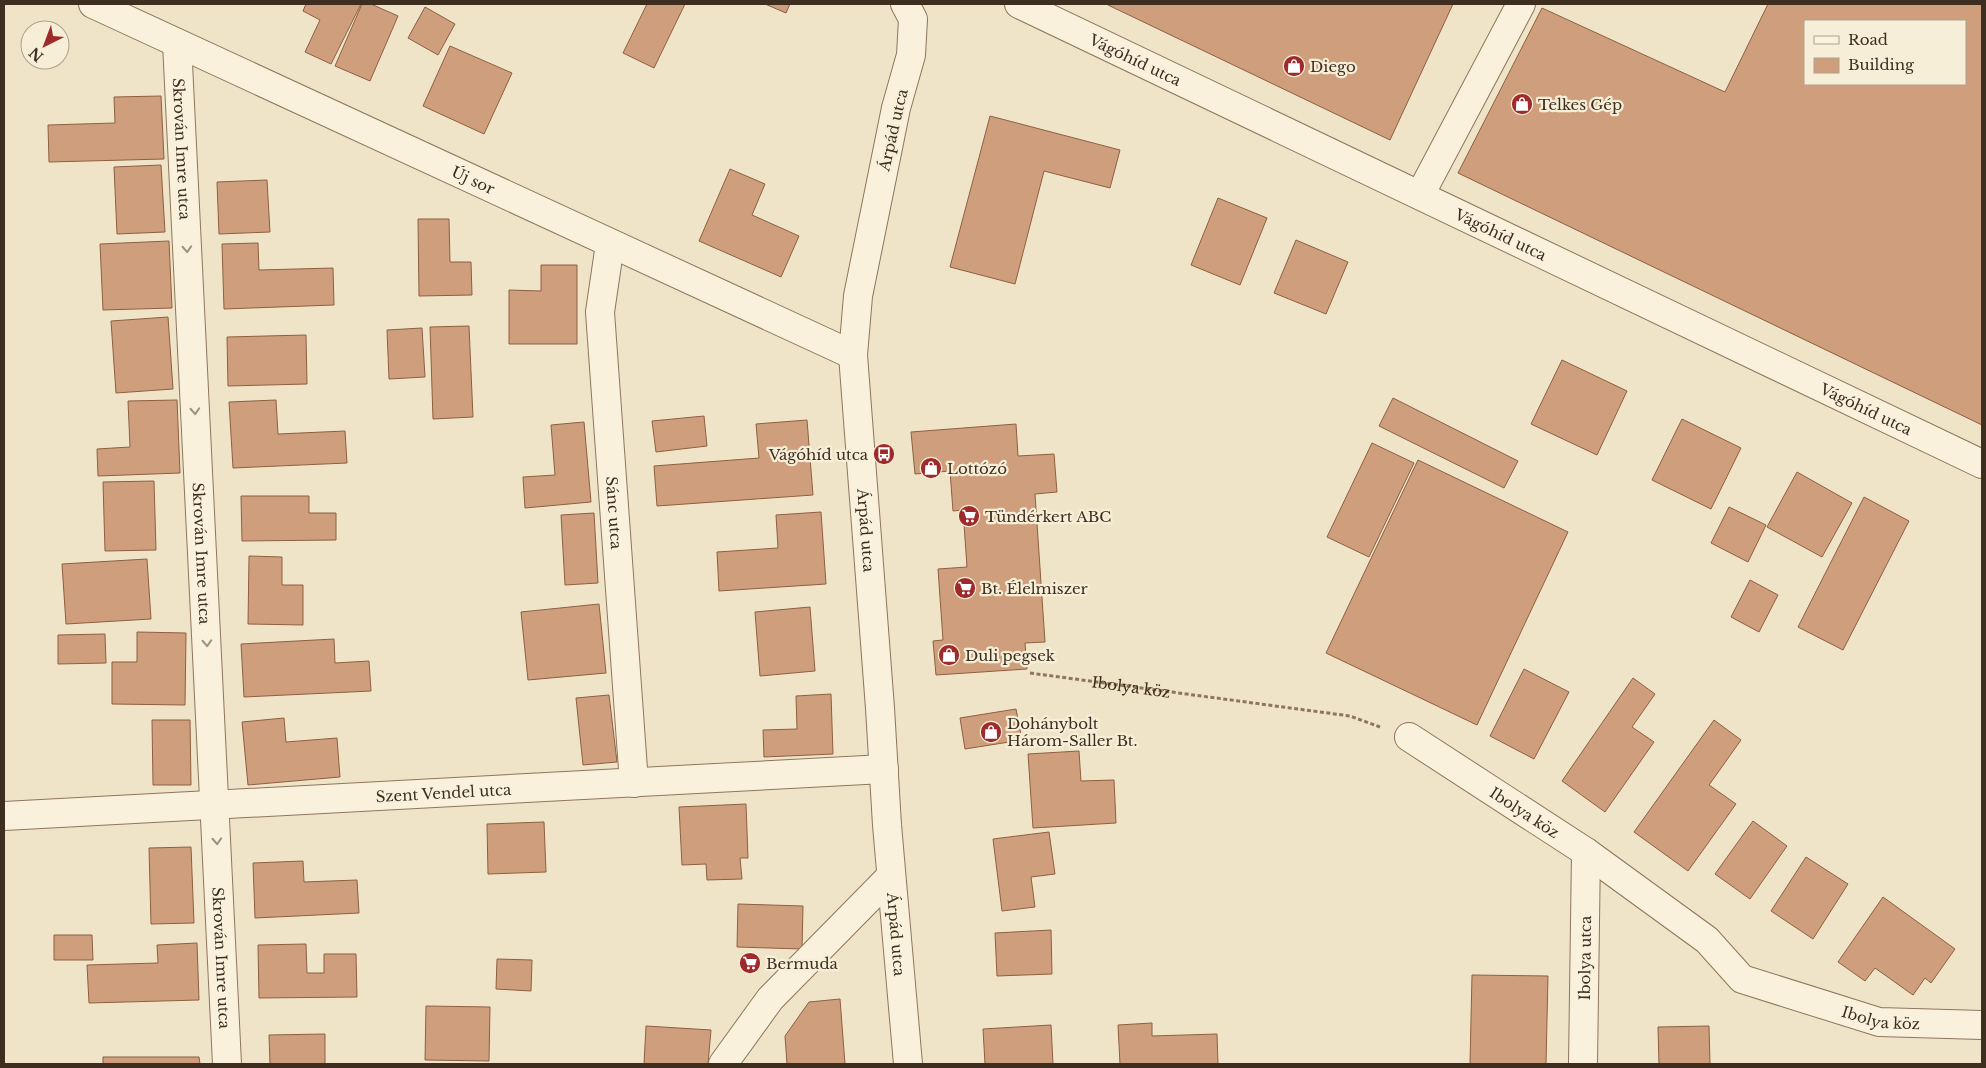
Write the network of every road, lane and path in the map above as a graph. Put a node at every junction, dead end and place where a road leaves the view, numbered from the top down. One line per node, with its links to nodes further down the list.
1 (93, 4): 5 (street, Új sor)
2 (905, 4): 8 (street, Árpád utca)
3 (1019, 4): 6 (street, Vágóhíd utca)
4 (1521, 4): 6 (street)
5 (177, 43): 7 (street, Új sor); 14 (street, Skrován Imre utca, one-way to 14)
6 (1420, 195): 9 (street, Vágóhíd utca)
7 (610, 244): 8 (street, Új sor); 13 (street, Sánc utca)
8 (853, 355): 12 (street, Árpád utca)
9 (1982, 464)
10 (1030, 673): 11 (path, Ibolya köz)
11 (1409, 737): 16 (street, Ibolya köz)
12 (884, 769): 13 (street, Szent Vendel utca); 17 (street, Árpád utca)
13 (634, 783): 14 (street, Szent Vendel utca)
14 (215, 805): 15 (street, Szent Vendel utca); 19 (street, Skrován Imre utca, one-way to 19)
15 (4, 816)
16 (1586, 852): 18 (street, Ibolya köz); 22 (street, Ibolya utca)
17 (891, 876): 20 (street); 21 (street, Árpád utca)
18 (1982, 1025)
19 (227, 1064)
20 (723, 1064)
21 (908, 1064)
22 (1583, 1064)

